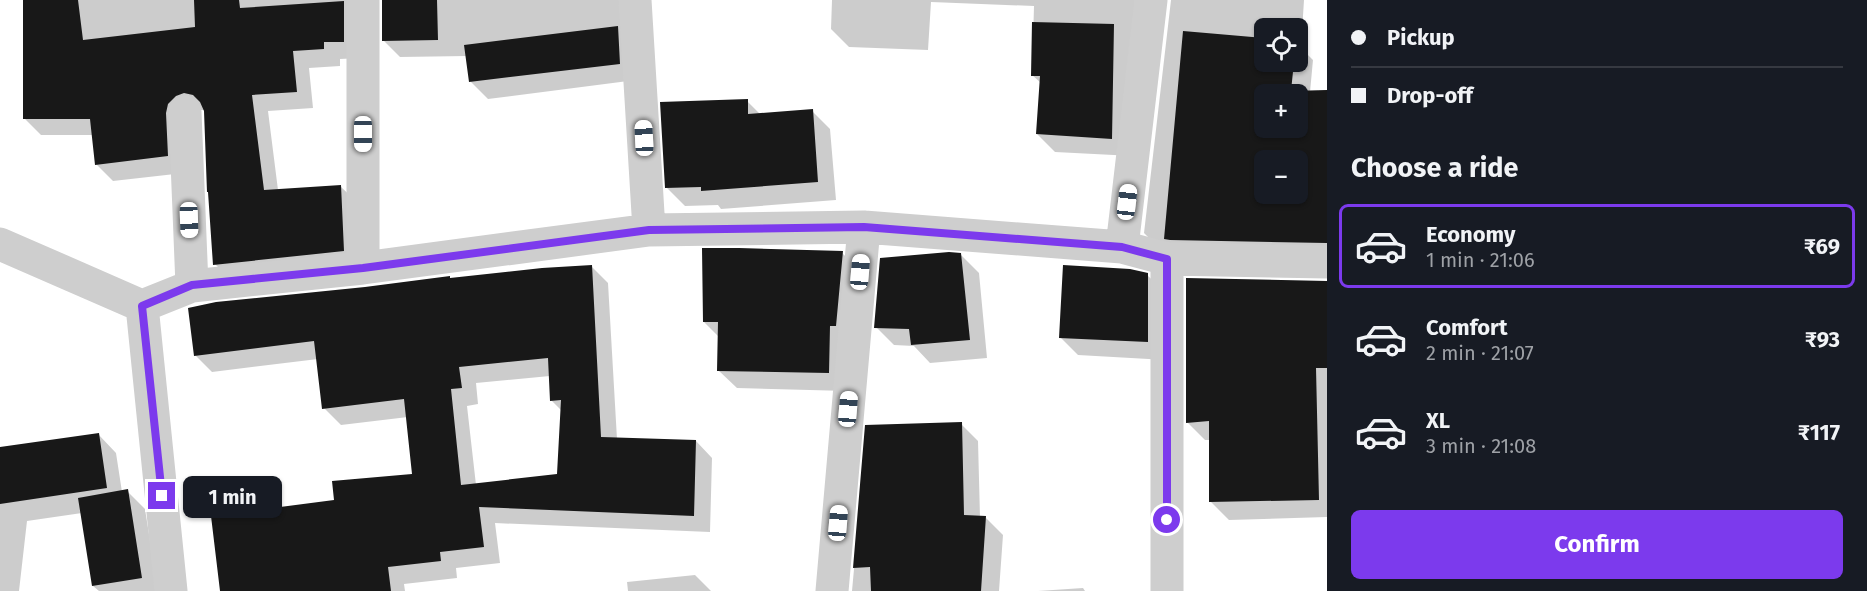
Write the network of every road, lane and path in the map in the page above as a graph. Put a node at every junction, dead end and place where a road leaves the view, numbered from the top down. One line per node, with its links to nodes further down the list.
1 (363, 0): 11 (street)
2 (635, 0): 6 (street)
3 (1151, 0): 8 (street)
4 (185, 112): 12 (street)
5 (864, 227): 6 (street); 8 (street); 15 (street)
6 (649, 230): 11 (street)
7 (0, 244): 13 (street)
8 (1122, 247): 9 (street)
9 (1167, 259): 10 (street); 16 (street)
10 (1327, 262)
11 (363, 268): 12 (street)
12 (192, 285): 13 (street)
13 (142, 306): 14 (street)
14 (171, 591)
15 (832, 591)
16 (1167, 591)

